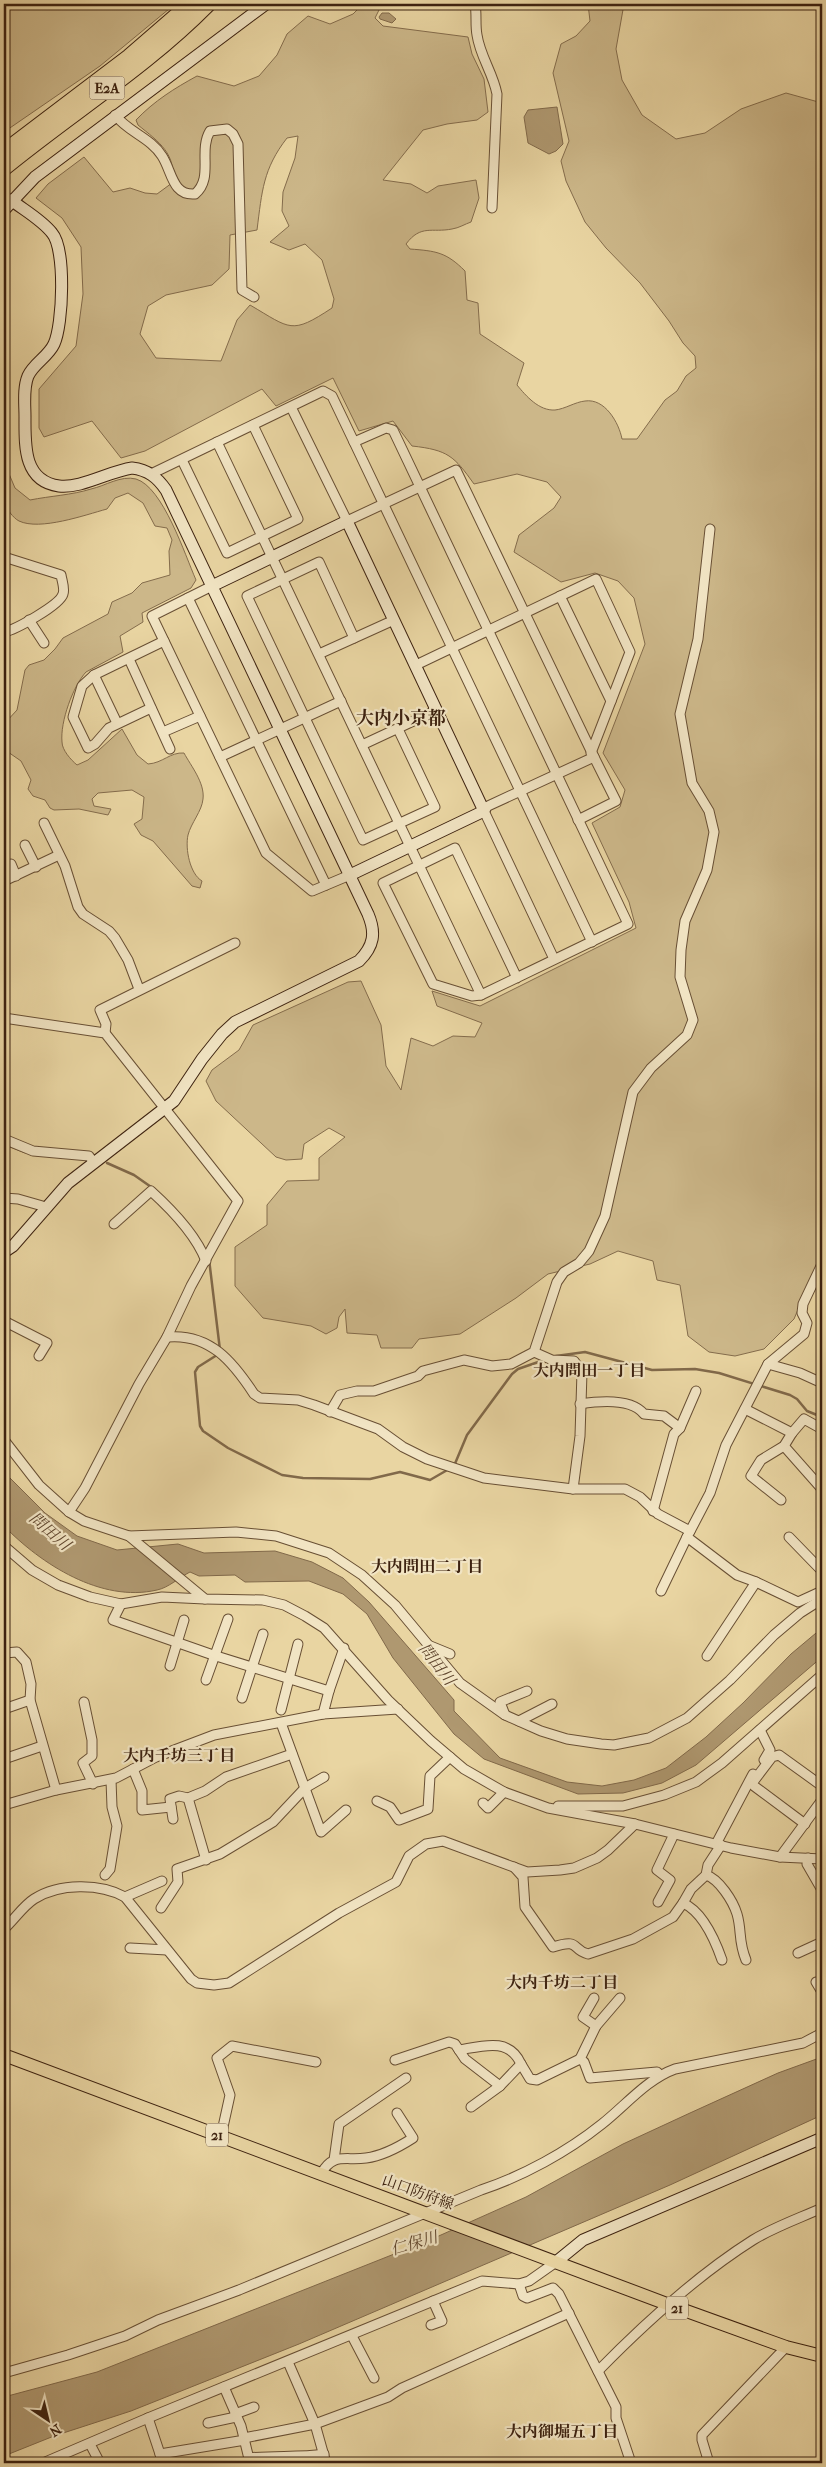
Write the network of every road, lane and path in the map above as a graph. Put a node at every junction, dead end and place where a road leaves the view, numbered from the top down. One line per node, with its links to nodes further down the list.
1 (190, 4): 6 (highway, E2A)
2 (208, 4): 7 (highway, E2A)
3 (266, 4): 5 (street)
4 (475, 4): 9 (street)
5 (115, 116): 8 (street); 10 (street)
6 (4, 152)
7 (4, 168)
8 (7, 205): 16 (street)
9 (492, 208)
10 (254, 297)
11 (290, 407): 12 (street); 14 (street); 19 (street)
12 (253, 426): 13 (street); 21 (street)
13 (217, 442): 15 (street); 21 (street)
14 (354, 442): 17 (street); 18 (street)
15 (182, 460): 16 (street); 21 (street)
16 (151, 474): 25 (street)
17 (419, 487): 18 (street); 28 (street); 31 (street)
18 (384, 504): 19 (street); 36 (street)
19 (347, 521): 22 (street); 30 (street)
20 (710, 529): 91 (street)
21 (262, 536): 22 (street)
22 (272, 556): 24 (street); 25 (street)
23 (4, 557): 29 (street)
24 (283, 579): 33 (street); 37 (street); 46 (street)
25 (212, 586): 27 (street); 49 (street)
26 (560, 596): 28 (street); 42 (street); 42 (street)
27 (188, 598): 34 (street); 51 (street)
28 (524, 613): 31 (street); 54 (street)
29 (29, 620): 32 (street); 35 (street)
30 (394, 620): 33 (street); 39 (street)
31 (488, 630): 36 (street); 56 (street)
32 (4, 632)
33 (354, 638): 37 (street)
34 (164, 641): 38 (street); 45 (street)
35 (44, 643)
36 (452, 648): 39 (street); 57 (street)
37 (319, 654): 41 (street)
38 (129, 660): 40 (street); 43 (street)
39 (416, 665): 44 (street)
40 (94, 675): 47 (street); 47 (street)
41 (341, 701): 46 (street); 52 (street)
42 (611, 702): 54 (street)
43 (151, 708): 47 (street); 50 (street)
44 (437, 710): 48 (street); 58 (street)
45 (200, 716): 50 (street); 55 (street)
46 (305, 718): 49 (street); 61 (street)
47 (117, 723)
48 (398, 729): 52 (street); 61 (street)
49 (281, 730): 51 (street); 68 (street)
50 (163, 732): 53 (street)
51 (256, 741): 55 (street); 71 (street)
52 (362, 746): 61 (street)
53 (170, 749)
54 (592, 755): 56 (street); 59 (street)
55 (220, 757): 71 (street)
56 (556, 775): 57 (street); 59 (street)
57 (520, 791): 58 (street); 72 (street)
58 (484, 811): 63 (street); 74 (street)
59 (578, 820): 72 (street)
60 (44, 823): 64 (street)
61 (399, 823): 63 (street)
62 (25, 845): 67 (street)
63 (410, 847): 66 (street); 68 (street)
64 (59, 855): 67 (street); 76 (street)
65 (11, 864): 69 (street)
66 (419, 866): 75 (street); 77 (street); 77 (street)
67 (36, 867): 69 (street)
68 (350, 875): 71 (street); 80 (street)
69 (16, 876): 70 (street)
70 (4, 881)
71 (326, 885)
72 (592, 942): 74 (street)
73 (235, 943): 76 (street)
74 (554, 960): 75 (street)
75 (517, 978): 77 (street)
76 (139, 989): 79 (street)
77 (481, 995)
78 (4, 1018): 79 (street)
79 (105, 1032): 80 (street)
80 (165, 1110): 82 (street); 87 (street)
81 (4, 1139): 82 (street)
82 (94, 1163): 84 (street)
83 (4, 1198): 84 (street)
84 (46, 1207): 86 (street)
85 (114, 1224): 87 (street)
86 (4, 1252)
87 (208, 1258): 90 (street)
88 (822, 1264): 93 (street)
89 (4, 1321): 92 (street)
90 (167, 1337): 98 (street); 108 (street)
91 (534, 1352): 96 (street); 98 (street)
92 (39, 1356)
93 (768, 1364): 94 (street); 97 (street)
94 (822, 1383)
95 (696, 1391): 99 (street)
96 (580, 1404): 99 (street); 104 (street)
97 (745, 1409): 101 (street); 109 (street)
98 (330, 1412): 104 (street)
99 (680, 1428): 107 (street)
100 (822, 1429): 101 (street)
101 (792, 1432): 103 (street)
102 (4, 1440): 108 (street)
103 (784, 1446): 105 (street); 106 (street)
104 (573, 1489): 107 (street)
105 (822, 1489)
106 (781, 1500)
107 (653, 1511): 109 (street)
108 (69, 1512): 110 (street)
109 (689, 1534): 114 (street); 117 (street)
110 (131, 1537): 118 (street); 127 (street)
111 (789, 1537): 113 (street)
112 (4, 1546): 121 (street)
113 (822, 1571)
114 (756, 1582): 119 (street); 132 (street)
115 (822, 1584): 119 (street)
116 (822, 1591): 119 (street)
117 (661, 1592)
118 (203, 1597): 121 (street); 128 (street)
119 (808, 1598)
120 (822, 1599): 149 (street)
121 (121, 1604): 125 (street)
122 (228, 1619): 131 (street)
123 (184, 1620): 125 (street)
124 (263, 1634): 134 (street)
125 (176, 1643): 131 (street); 133 (street)
126 (298, 1644): 136 (street)
127 (426, 1644): 130 (street); 148 (street)
128 (344, 1648): 138 (street); 145 (street)
129 (4, 1653): 141 (street)
130 (450, 1654)
131 (213, 1655): 134 (street); 137 (street)
132 (707, 1656)
133 (170, 1666)
134 (251, 1667): 136 (street); 140 (street)
135 (822, 1675): 151 (street)
136 (289, 1678): 138 (street); 146 (street)
137 (206, 1680)
138 (330, 1691): 147 (street)
139 (527, 1691): 148 (street)
140 (242, 1698)
141 (30, 1700): 144 (street); 152 (street)
142 (84, 1702): 159 (street)
143 (552, 1704): 149 (street)
144 (4, 1709)
145 (398, 1709): 147 (street); 154 (street)
146 (281, 1710)
147 (323, 1714): 150 (street)
148 (505, 1715): 149 (street)
149 (519, 1721)
150 (282, 1723): 153 (street); 156 (street)
151 (760, 1730): 170 (street); 176 (street)
152 (42, 1746): 155 (street); 162 (street)
153 (292, 1754): 161 (street); 164 (street)
154 (450, 1757): 163 (street); 165 (street)
155 (4, 1759)
156 (133, 1769): 158 (street); 169 (street)
157 (324, 1777): 161 (street)
158 (111, 1780): 159 (street); 182 (street)
159 (93, 1784): 162 (street)
160 (822, 1786): 174 (street)
161 (305, 1788): 171 (street); 180 (street)
162 (56, 1790): 168 (street)
163 (504, 1792): 167 (street); 170 (street)
164 (188, 1798): 169 (street); 180 (street)
165 (377, 1801)
166 (822, 1802): 174 (street)
167 (483, 1803)
168 (4, 1804)
169 (171, 1807): 172 (street)
170 (548, 1808): 173 (street)
171 (346, 1810)
172 (173, 1819)
173 (635, 1824): 175 (street); 181 (street)
174 (805, 1824): 177 (street)
175 (674, 1834): 176 (street); 187 (street)
176 (718, 1845): 177 (street); 183 (street)
177 (780, 1856): 178 (street)
178 (808, 1858): 179 (street); 185 (street)
179 (822, 1859)
180 (206, 1860): 189 (street)
181 (514, 1867): 188 (street); 193 (street)
182 (105, 1875)
183 (706, 1876): 188 (street); 196 (street)
184 (162, 1881): 186 (street)
185 (822, 1890)
186 (125, 1897): 190 (street); 193 (street)
187 (658, 1902)
188 (682, 1902): 195 (street)
189 (161, 1908)
190 (4, 1929)
191 (822, 1942): 194 (street)
192 (130, 1948): 193 (street)
193 (167, 1950)
194 (798, 1953)
195 (722, 1960)
196 (746, 1960)
197 (816, 1982): 198 (street)
198 (822, 1992)
199 (594, 1998): 201 (street)
200 (620, 1998): 201 (street)
201 (596, 2026): 205 (street)
202 (822, 2033): 209 (street)
203 (459, 2050): 206 (street); 208 (street); 211 (street)
204 (4, 2055): 214 (main road, 山口防府線 / 21)
205 (580, 2059): 208 (street); 209 (street)
206 (395, 2060)
207 (316, 2062): 214 (street)
208 (521, 2064): 211 (street)
209 (660, 2074): 219 (street)
210 (406, 2078): 216 (street)
211 (500, 2086): 212 (street)
212 (471, 2107)
213 (397, 2113): 216 (street)
214 (221, 2136): 217 (main road, 山口防府線 / 21)
215 (822, 2138): 220 (street)
216 (334, 2160): 217 (street)
217 (321, 2174): 219 (main road, 山口防府線 / 21)
218 (822, 2208): 223 (street)
219 (429, 2214): 220 (main road, 山口防府線 / 21); 231 (street)
220 (556, 2262): 221 (street); 223 (main road, 山口防府線 / 21)
221 (519, 2284): 222 (street); 224 (street)
222 (433, 2301): 225 (street); 226 (street)
223 (667, 2304): 227 (main road, 山口防府線 / 21); 230 (street)
224 (569, 2313): 230 (street); 238 (street)
225 (431, 2325)
226 (352, 2336): 229 (street); 232 (street)
227 (786, 2347): 228 (main road, 山口防府線 / 21); 247 (street)
228 (822, 2356)
229 (288, 2362): 233 (street); 238 (street)
230 (598, 2371): 246 (street)
231 (4, 2373)
232 (374, 2378)
233 (224, 2387): 235 (street); 236 (street)
234 (254, 2407): 235 (street)
235 (236, 2415): 237 (street); 239 (street)
236 (148, 2418): 240 (street); 241 (street)
237 (208, 2423)
238 (315, 2424): 239 (street); 242 (street)
239 (245, 2439): 241 (street); 243 (street)
240 (90, 2444): 244 (street); 245 (street)
241 (162, 2459)
242 (325, 2459): 243 (street)
243 (250, 2460)
244 (43, 2463)
245 (100, 2463)
246 (631, 2463)
247 (709, 2463)

